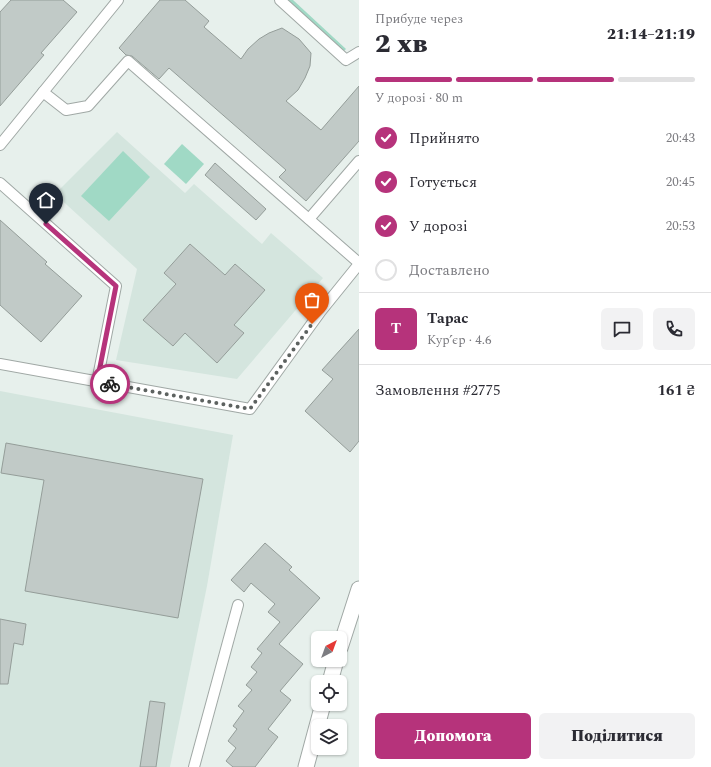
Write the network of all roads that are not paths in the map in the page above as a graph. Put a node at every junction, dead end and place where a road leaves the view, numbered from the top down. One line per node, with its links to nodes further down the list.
1 (118, 0): 4 (lane)
2 (280, 0): 3 (lane)
3 (359, 52)
4 (44, 92): 5 (lane); 8 (lane)
5 (0, 145)
6 (359, 161): 8 (lane)
7 (0, 183): 11 (lane)
8 (309, 219): 9 (lane)
9 (359, 264): 11 (lane)
10 (0, 364): 11 (lane)
11 (97, 382)
12 (359, 589): 14 (street)
13 (238, 605): 16 (lane)
14 (345, 631)
15 (321, 711): 17 (street)
16 (194, 767)
17 (306, 767)

